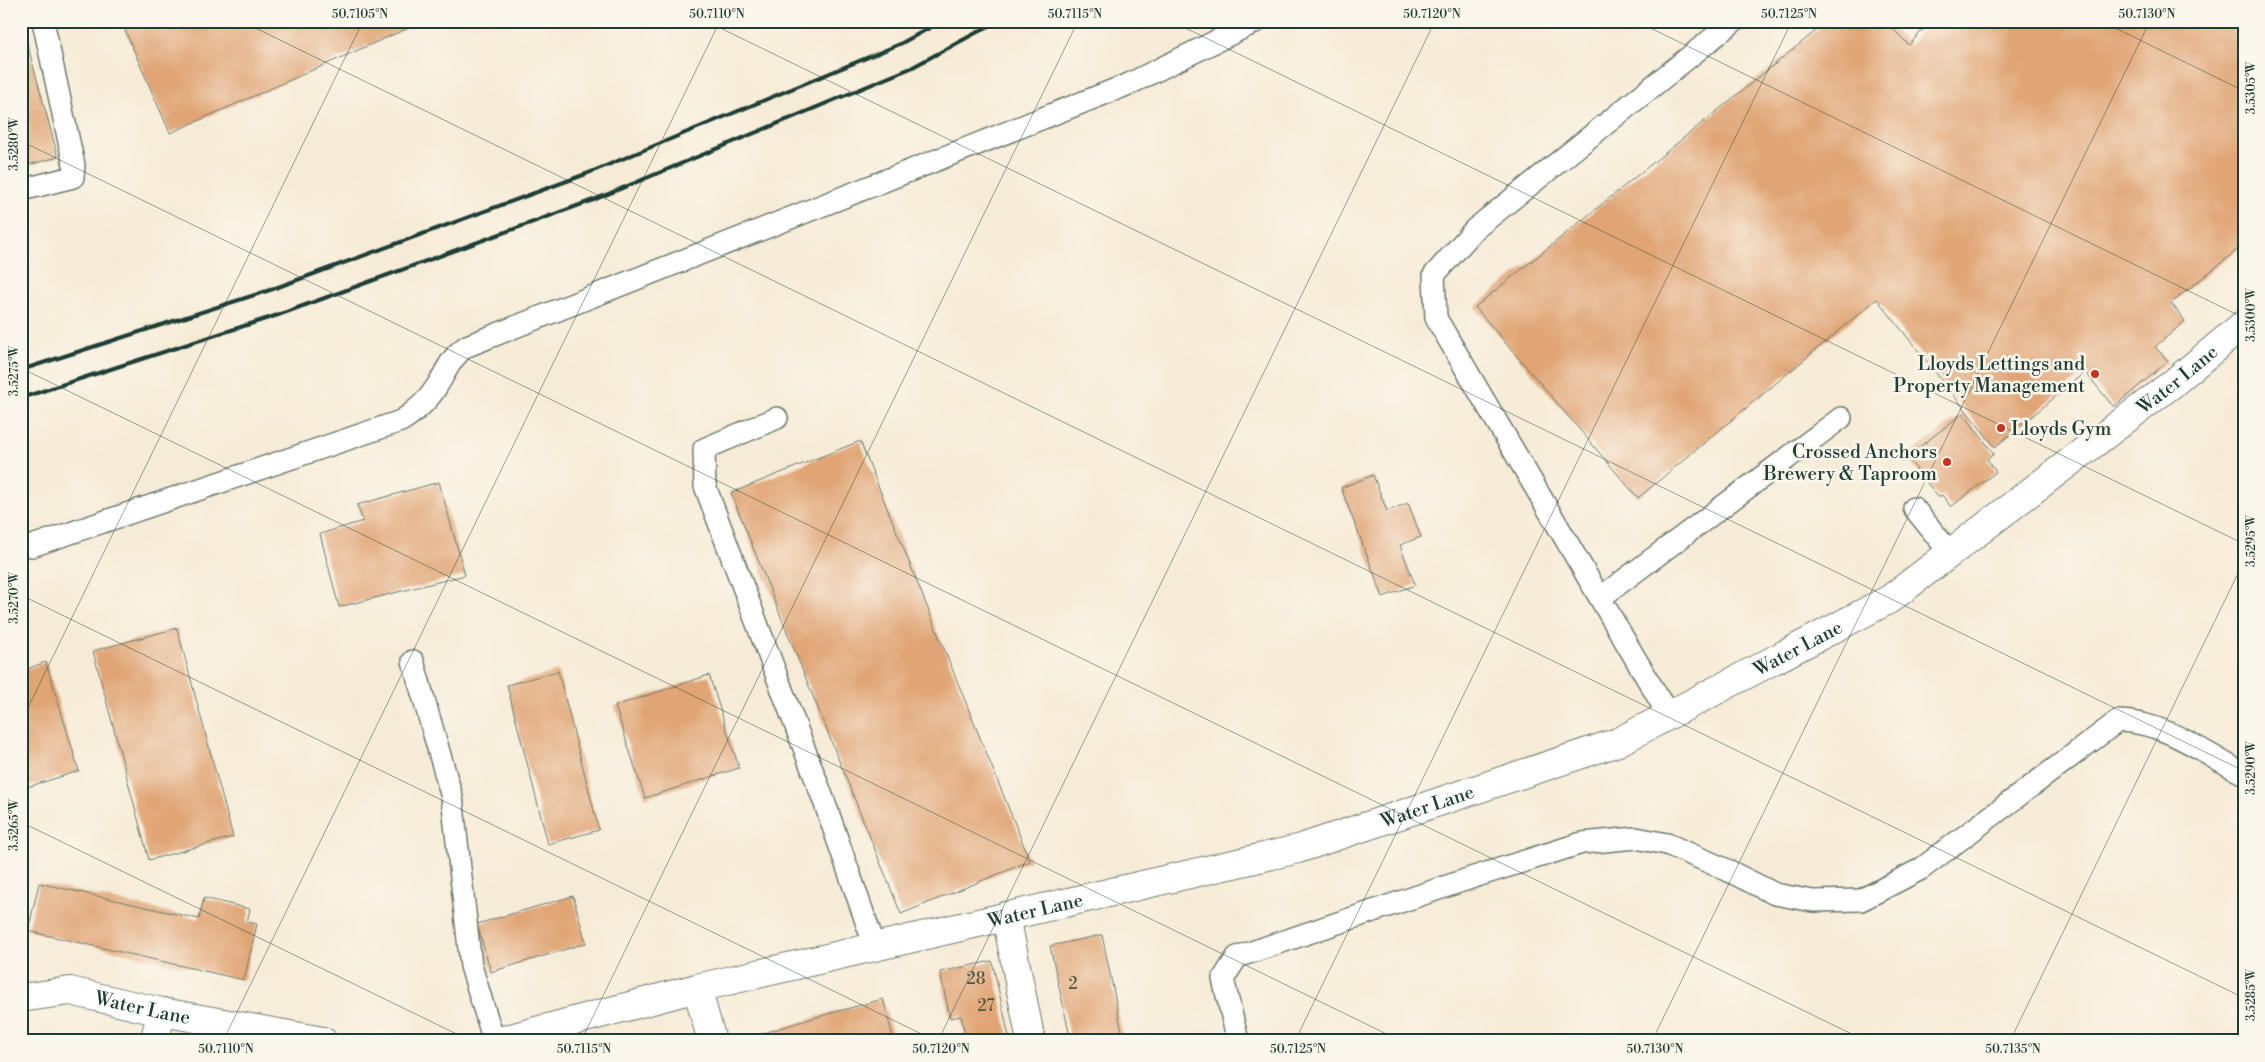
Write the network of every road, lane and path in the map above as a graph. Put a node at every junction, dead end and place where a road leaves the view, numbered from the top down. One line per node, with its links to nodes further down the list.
1 (43, 21): 4 (lane)
2 (1257, 21): 9 (lane)
3 (1734, 21): 11 (lane)
4 (21, 190)
5 (2244, 324): 10 (street, Water Lane)
6 (777, 418): 16 (lane)
7 (1841, 418): 11 (lane)
8 (1914, 508): 10 (lane)
9 (32, 546)
10 (1950, 553): 13 (street, Water Lane)
11 (1600, 598): 13 (lane)
12 (413, 661): 22 (lane)
13 (1669, 716): 15 (street, Water Lane)
14 (2244, 774): 26 (lane)
15 (1006, 916): 16 (street, Water Lane); 25 (street)
16 (875, 947): 17 (street, Water Lane)
17 (697, 988): 23 (street, Water Lane); 24 (street)
18 (21, 998): 19 (street, Water Lane)
19 (162, 1012): 20 (street); 21 (street, Water Lane)
20 (154, 1041)
21 (323, 1041)
22 (494, 1041)
23 (500, 1041)
24 (712, 1041)
25 (1031, 1041)
26 (1238, 1041)

